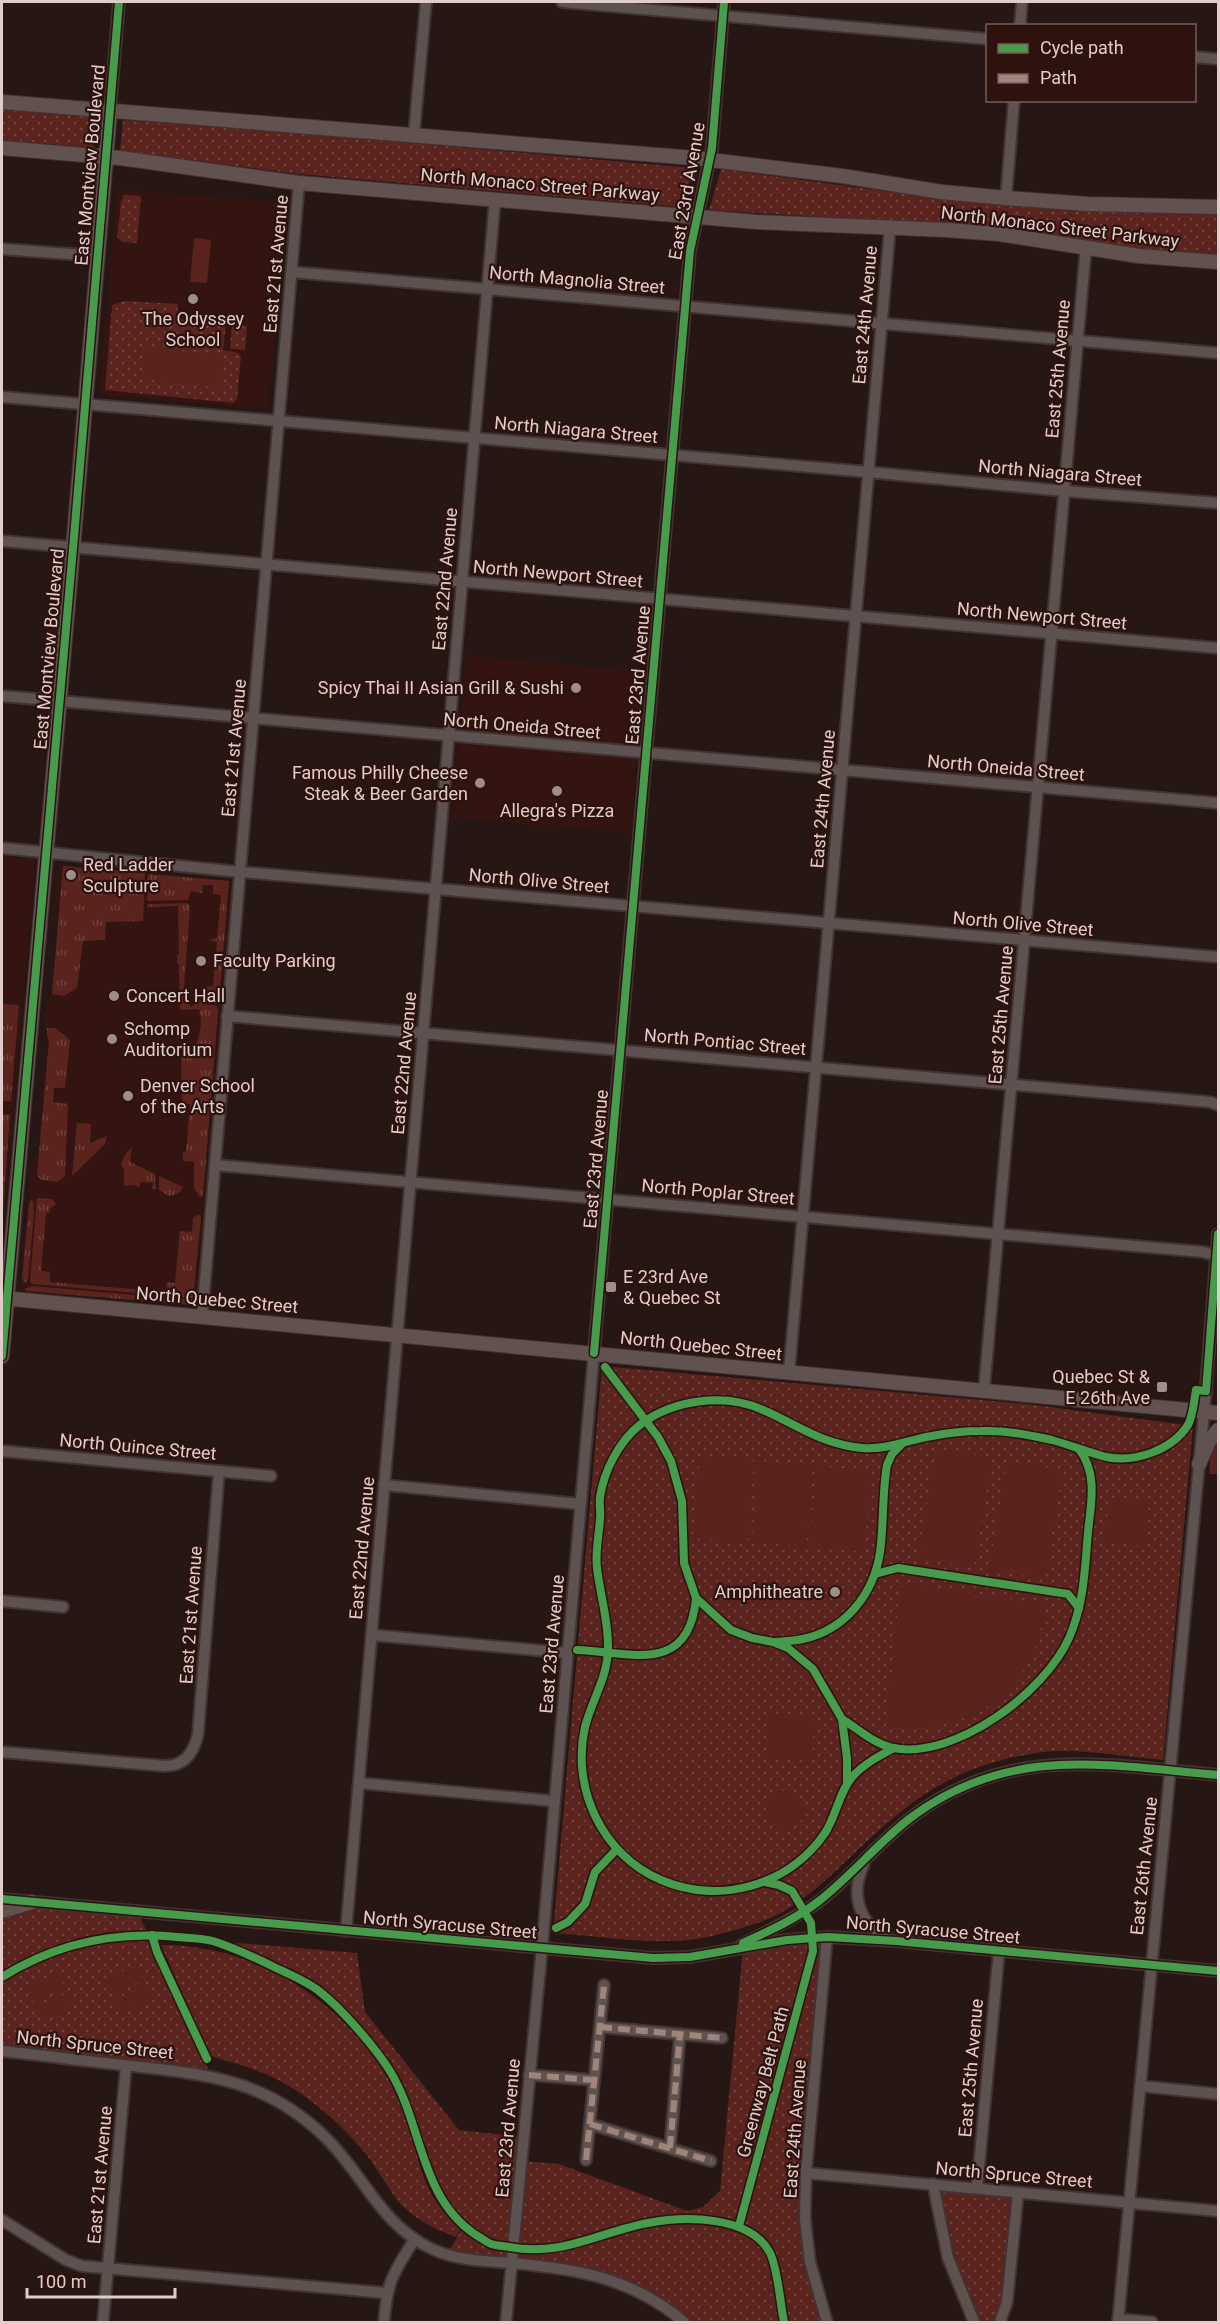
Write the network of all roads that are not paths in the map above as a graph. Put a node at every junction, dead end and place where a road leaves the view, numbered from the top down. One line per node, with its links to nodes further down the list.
1 (119, 2): 13 (street, East Montview Boulevard)
2 (426, 2): 14 (street)
3 (562, 2): 6 (street)
4 (724, 2): 6 (street, East 23rd Avenue)
5 (1022, 2): 7 (street)
6 (723, 15): 8 (street); 17 (street, East 23rd Avenue)
7 (1020, 24)
8 (986, 39)
9 (1196, 57): 10 (street)
10 (1218, 59)
11 (2, 102): 13 (main road, North Monaco Street Parkway)
12 (1014, 102): 19 (street)
13 (110, 111): 14 (main road, North Monaco Street Parkway); 16 (main road, East Montview Boulevard)
14 (414, 134): 17 (main road, North Monaco Street Parkway)
15 (2, 148): 16 (main road, North Monaco Street Parkway)
16 (107, 157): 18 (main road, North Monaco Street Parkway); 26 (main road, East Montview Boulevard)
17 (710, 160): 19 (main road, North Monaco Street Parkway); 22 (street, East 23rd Avenue)
18 (299, 183): 20 (main road, North Monaco Street Parkway); 28 (street, East 21st Avenue)
19 (1006, 198): 21 (main road, North Monaco Street Parkway)
20 (495, 199): 22 (main road, North Monaco Street Parkway); 29 (street, East 22nd Avenue)
21 (1218, 207)
22 (696, 217): 23 (main road, North Monaco Street Parkway); 30 (street, East 23rd Avenue)
23 (890, 228): 24 (main road, North Monaco Street Parkway); 31 (street, East 24th Avenue)
24 (1086, 247): 27 (main road, North Monaco Street Parkway); 32 (street, East 25th Avenue)
25 (2, 249): 26 (street)
26 (98, 256): 35 (main road, East Montview Boulevard)
27 (1218, 262)
28 (292, 272): 29 (street, North Magnolia Street); 36 (street, East 21st Avenue)
29 (487, 288): 30 (street, North Magnolia Street); 37 (street, East 22nd Avenue)
30 (685, 306): 31 (street, North Magnolia Street); 38 (street, East 23rd Avenue)
31 (881, 323): 32 (street, North Magnolia Street); 39 (street, East 24th Avenue)
32 (1077, 341): 33 (street, North Magnolia Street); 40 (street, East 25th Avenue)
33 (1218, 353)
34 (2, 397): 35 (street, North Niagara Street)
35 (86, 404): 36 (street, North Niagara Street); 43 (main road, East Montview Boulevard)
36 (279, 421): 37 (street, North Niagara Street); 44 (street, East 21st Avenue)
37 (474, 438): 38 (street, North Niagara Street); 45 (street, East 22nd Avenue)
38 (672, 455): 39 (street, North Niagara Street); 46 (street, East 23rd Avenue)
39 (868, 472): 40 (street, North Niagara Street); 47 (street, East 24th Avenue)
40 (1064, 491): 41 (street, North Niagara Street); 48 (street, East 25th Avenue)
41 (1218, 503)
42 (2, 541): 43 (street, North Newport Street)
43 (74, 547): 44 (street, North Newport Street); 51 (main road, East Montview Boulevard)
44 (267, 565): 45 (street, North Newport Street); 52 (street, East 21st Avenue)
45 (461, 582): 46 (street, North Newport Street); 53 (street, East 22nd Avenue)
46 (660, 599): 47 (street, North Newport Street); 54 (street, East 23rd Avenue)
47 (855, 616): 48 (street, North Newport Street); 55 (street, East 24th Avenue)
48 (1051, 634): 49 (street, North Newport Street); 56 (street, East 25th Avenue)
49 (1218, 648)
50 (2, 696): 51 (street, North Oneida Street)
51 (59, 702): 52 (street, North Oneida Street); 59 (main road, East Montview Boulevard)
52 (253, 719): 53 (street, North Oneida Street); 60 (street, East 21st Avenue)
53 (448, 736): 54 (street, North Oneida Street); 61 (street, East 22nd Avenue)
54 (646, 753): 55 (street, North Oneida Street); 62 (street, East 23rd Avenue)
55 (842, 771): 56 (street, North Oneida Street); 63 (street, East 24th Avenue)
56 (1038, 788): 57 (street, North Oneida Street); 64 (street, East 25th Avenue)
57 (1218, 803)
58 (2, 848): 59 (street, North Olive Street)
59 (46, 854): 60 (street, North Olive Street); 79 (main road, East Montview Boulevard)
60 (240, 872): 61 (street, North Olive Street); 66 (street, East 21st Avenue)
61 (435, 889): 62 (street, North Olive Street); 67 (street, East 22nd Avenue)
62 (633, 906): 63 (street, North Olive Street); 68 (street, East 23rd Avenue)
63 (828, 923): 64 (street, North Olive Street); 69 (street, East 24th Avenue)
64 (1024, 940): 65 (street, North Olive Street); 70 (street, East 25th Avenue)
65 (1218, 957)
66 (227, 1016): 67 (street, North Pontiac Street); 72 (street, East 21st Avenue)
67 (423, 1033): 68 (street, North Pontiac Street); 73 (street, East 22nd Avenue)
68 (620, 1050): 69 (street, North Pontiac Street); 74 (street, East 23rd Avenue)
69 (816, 1066): 70 (street, North Pontiac Street); 75 (street, East 24th Avenue)
70 (1011, 1083): 71 (street, North Pontiac Street); 76 (street, East 25th Avenue)
71 (1218, 1105)
72 (215, 1165): 73 (street, North Poplar Street); 80 (street, East 21st Avenue)
73 (410, 1182): 74 (street, North Poplar Street); 81 (street, East 22nd Avenue)
74 (607, 1199): 75 (street, North Poplar Street); 82 (street, East 23rd Avenue)
75 (802, 1216): 76 (street, North Poplar Street); 84 (street, East 24th Avenue)
76 (998, 1234): 78 (street, North Poplar Street); 85 (street, East 25th Avenue)
77 (1218, 1234): 78 (street, East 26th Avenue)
78 (1218, 1256): 86 (street, East 26th Avenue)
79 (4, 1298): 80 (main road, North Quebec Street); 83 (main road, East Montview Boulevard)
80 (202, 1317): 81 (main road, North Quebec Street)
81 (397, 1336): 82 (main road, North Quebec Street); 93 (street, East 22nd Avenue)
82 (594, 1353): 84 (main road, North Quebec Street); 94 (street, East 23rd Avenue)
83 (2, 1356)
84 (789, 1373): 85 (main road, North Quebec Street)
85 (984, 1390): 86 (main road, North Quebec Street)
86 (1204, 1412): 87 (main road, North Quebec Street); 90 (street, East 26th Avenue)
87 (1218, 1413)
88 (1218, 1430): 90 (main road)
89 (2, 1451): 91 (street, North Quince Street)
90 (1199, 1464): 100 (street, East 26th Avenue)
91 (219, 1471): 92 (street, North Quince Street); 99 (street, East 21st Avenue)
92 (271, 1476)
93 (384, 1485): 94 (street); 97 (street, East 22nd Avenue)
94 (580, 1504): 98 (street, East 23rd Avenue)
95 (2, 1601): 96 (street)
96 (63, 1607)
97 (372, 1635): 98 (street); 102 (street, East 22nd Avenue)
98 (567, 1653): 103 (street, East 23rd Avenue)
99 (2, 1752)
100 (1170, 1770): 101 (street); 104 (street); 114 (street, East 26th Avenue)
101 (1218, 1775)
102 (359, 1783): 103 (street); 108 (street, East 22nd Avenue)
103 (554, 1801): 111 (street, East 23rd Avenue)
104 (866, 1858): 110 (street); 112 (street)
105 (2, 1899): 106 (street, North Syracuse Street)
106 (32, 1902): 107 (main road); 108 (street, North Syracuse Street)
107 (2, 1911)
108 (346, 1931): 111 (street, North Syracuse Street)
109 (827, 1937): 110 (street, North Syracuse Street); 112 (street, North Syracuse Street); 130 (street, East 24th Avenue)
110 (893, 1941): 113 (street, North Syracuse Street)
111 (542, 1948): 112 (street, North Syracuse Street); 122 (street, East 23rd Avenue)
112 (728, 1951)
113 (999, 1951): 114 (street, North Syracuse Street); 132 (street, East 25th Avenue)
114 (1152, 1965): 115 (street, North Syracuse Street); 124 (street, East 26th Avenue)
115 (1218, 1971)
116 (604, 1985): 117 (street)
117 (600, 2027): 118 (street); 123 (street)
118 (680, 2034): 119 (street); 127 (street)
119 (722, 2038)
120 (2, 2051): 121 (street, North Spruce Street)
121 (126, 2066): 137 (street, North Spruce Street); 139 (street, East 21st Avenue)
122 (529, 2075): 123 (street); 138 (street, East 23rd Avenue)
123 (594, 2080): 126 (street)
124 (1140, 2086): 125 (street); 134 (street, East 26th Avenue)
125 (1218, 2094)
126 (590, 2124): 127 (street); 128 (street)
127 (670, 2148): 129 (street)
128 (586, 2160)
129 (711, 2161)
130 (806, 2173): 131 (street, North Spruce Street); 146 (street, East 24th Avenue)
131 (933, 2184): 132 (street, North Spruce Street); 147 (street)
132 (977, 2188): 133 (street, North Spruce Street)
133 (1018, 2193): 134 (street, North Spruce Street); 148 (street)
134 (1129, 2203): 135 (street, North Spruce Street); 141 (street, East 26th Avenue)
135 (1218, 2211)
136 (2, 2220): 139 (street)
137 (414, 2240): 138 (street, North Spruce Street); 140 (street)
138 (512, 2263): 144 (street, East 23rd Avenue); 145 (street, North Spruce Street)
139 (108, 2269): 140 (street); 142 (street, East 21st Avenue)
140 (386, 2293): 143 (street)
141 (1118, 2321): 149 (street)
142 (104, 2322)
143 (384, 2322)
144 (506, 2322)
145 (684, 2322)
146 (827, 2322)
147 (974, 2322)
148 (1000, 2322)
149 (1152, 2322)

